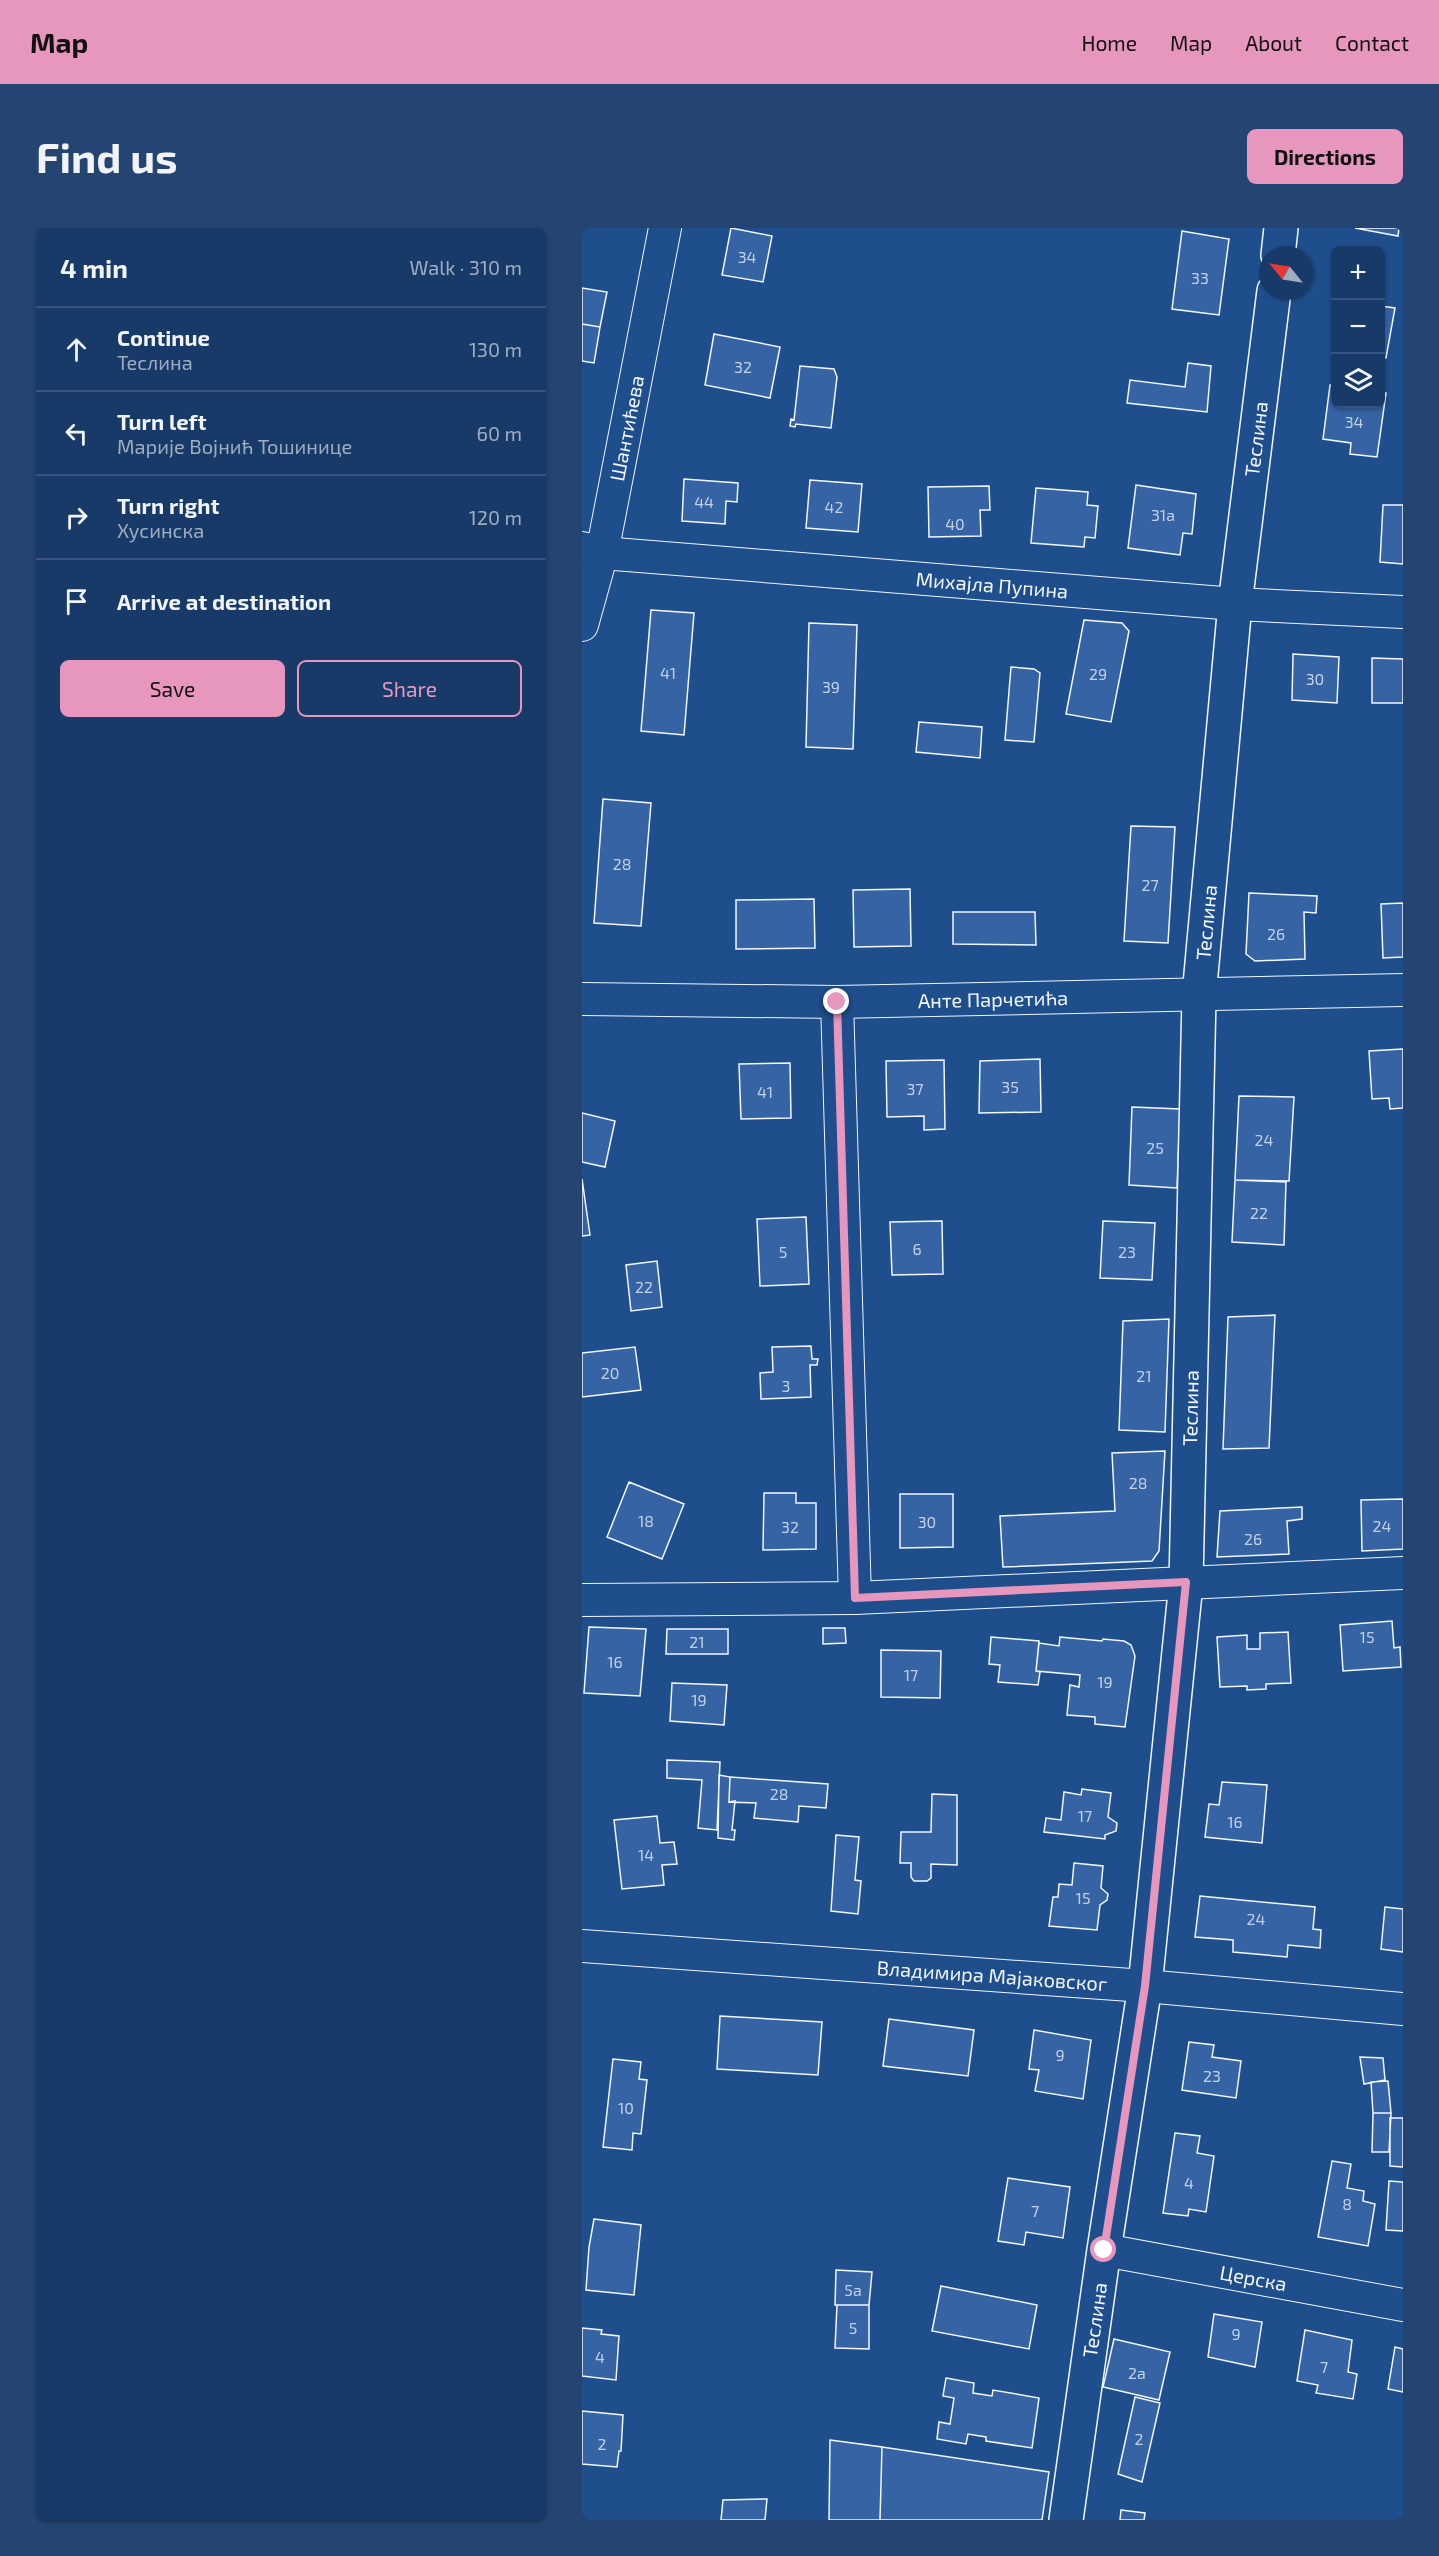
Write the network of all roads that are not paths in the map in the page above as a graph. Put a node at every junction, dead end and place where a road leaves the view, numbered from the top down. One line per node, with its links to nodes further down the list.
1 (665, 228): 5 (street, Шантићева)
2 (1281, 228): 3 (street)
3 (1279, 246)
4 (1273, 300): 6 (street, Теслина)
5 (592, 550): 6 (street, Михајла Пупина); 8 (street, Шантићева)
6 (1235, 604): 7 (street, Михајла Пупина); 10 (street, Теслина)
7 (1403, 612)
8 (582, 625)
9 (1403, 990): 10 (street, Анте Парчетића)
10 (1199, 996): 12 (street, Анте Парчетића); 14 (street, Теслина)
11 (582, 999): 12 (street, Анте Парчетића)
12 (837, 1002): 15 (street)
13 (1403, 1573): 14 (street)
14 (1186, 1582): 15 (street); 18 (street, Теслина)
15 (855, 1598): 16 (street)
16 (582, 1600)
17 (582, 1946): 18 (street, Владимира Мајаковског)
18 (1145, 1986): 19 (street, Владимира Мајаковског); 20 (street, Теслина)
19 (1403, 2009)
20 (1104, 2250): 21 (street, Церска); 22 (street, Теслина)
21 (1403, 2305)
22 (1066, 2520)

